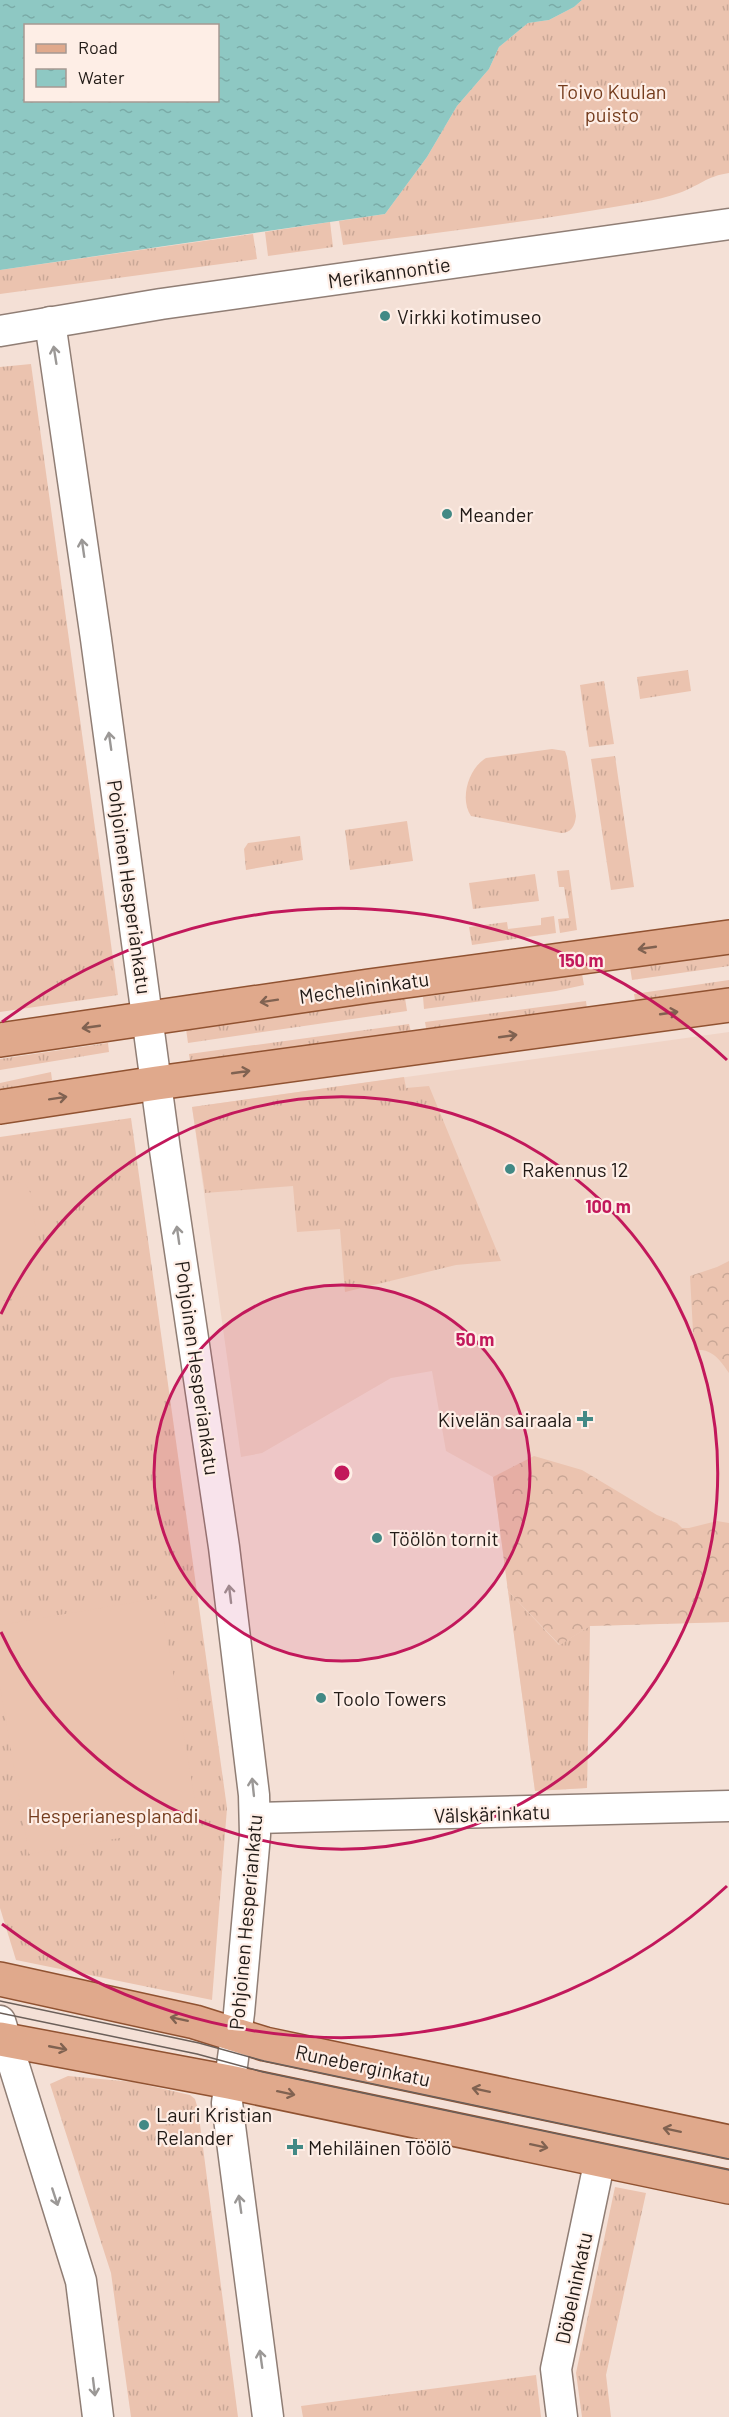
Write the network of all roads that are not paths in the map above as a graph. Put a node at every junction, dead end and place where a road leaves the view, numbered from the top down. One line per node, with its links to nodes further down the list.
1 (729, 224): 2 (street, Merikannontie)
2 (50, 322): 3 (street, Merikannontie); 6 (street, Pohjoinen Hesperiankatu, one-way to 2)
3 (0, 331)
4 (729, 937): 6 (main road, Mechelininkatu, one-way to 6)
5 (729, 1005): 8 (main road, one-way to 5)
6 (149, 1019): 7 (main road, Mechelininkatu, one-way to 7); 8 (street, Pohjoinen Hesperiankatu)
7 (0, 1040)
8 (157, 1083): 9 (main road, one-way to 8); 11 (street, Pohjoinen Hesperiankatu, one-way to 8)
9 (0, 1107)
10 (729, 1806): 11 (street, Välskärinkatu)
11 (256, 1818): 14 (street, Pohjoinen Hesperiankatu)
12 (0, 1979): 14 (main road, Runeberginkatu, one-way to 12)
13 (2, 2033): 15 (main road, one-way to 15); 19 (street, one-way to 19)
14 (235, 2035): 15 (street, Pohjoinen Hesperiankatu); 16 (main road, Runeberginkatu, one-way to 14)
15 (229, 2082): 17 (main road, one-way to 17); 20 (street, Pohjoinen Hesperiankatu, one-way to 15)
16 (729, 2142)
17 (600, 2159): 18 (main road); 21 (street, Döbelninkatu)
18 (729, 2187)
19 (98, 2417)
20 (268, 2417)
21 (562, 2417)

